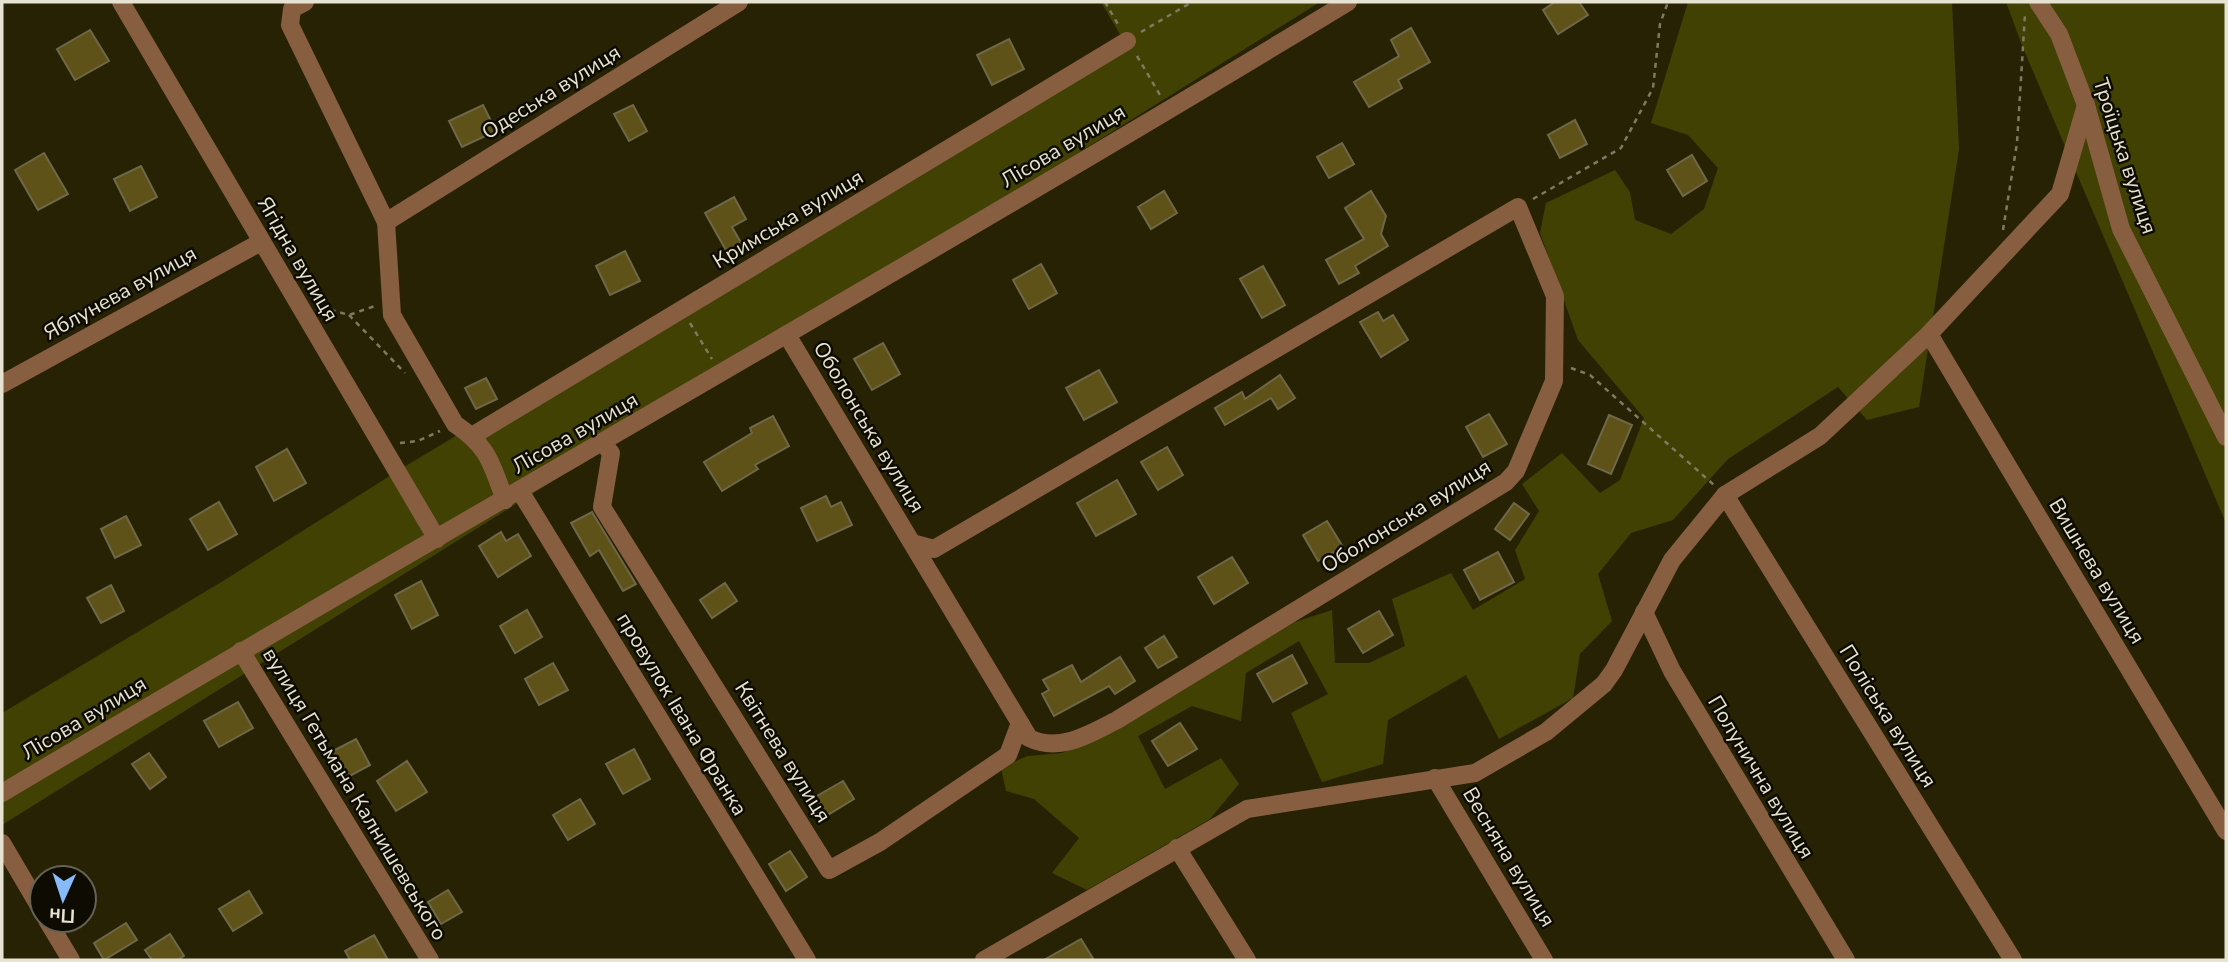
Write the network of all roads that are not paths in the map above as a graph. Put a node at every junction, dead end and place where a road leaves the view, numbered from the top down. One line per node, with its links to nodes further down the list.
1 (121, 2): 9 (street, Ягідна вулиця)
2 (739, 2): 8 (street, Одеська вулиця)
3 (1348, 2): 11 (street, Лісова вулиця)
4 (2038, 2): 7 (street, Троїцька вулиця)
5 (298, 5): 8 (street)
6 (1127, 40): 13 (street, Кримська вулиця)
7 (2086, 105): 10 (street); 14 (street, Троїцька вулиця)
8 (386, 222): 13 (street)
9 (261, 242): 12 (street, Яблунева вулиця); 18 (street, Ягідна вулиця)
10 (1929, 334): 16 (street); 25 (street, Вишнева вулиця)
11 (787, 335): 15 (street, Лісова вулиця); 19 (street, Оболонська вулиця)
12 (4, 376)
13 (472, 436): 17 (street, провулок Івана Франка)
14 (2226, 437)
15 (603, 443): 17 (street, Лісова вулиця); 22 (street, Квітнева вулиця)
16 (1725, 495): 20 (street); 37 (street, Поліська вулиця)
17 (512, 496): 18 (street, Лісова вулиця); 32 (street, провулок Івана Франка)
18 (437, 540): 21 (street, Лісова вулиця)
19 (912, 543): 22 (street, Оболонська вулиця); 22 (street, Оболонська вулиця)
20 (1644, 612): 23 (street); 36 (street, Полунична вулиця)
21 (242, 651): 24 (street, Лісова вулиця); 31 (street, вулиця Гетьмана Калнишевського)
22 (1020, 723)
23 (1435, 778): 27 (street); 35 (street, Весняна вулиця)
24 (2, 793)
25 (2226, 831)
26 (2, 843): 28 (street)
27 (1177, 848): 33 (street); 34 (street)
28 (28, 887)
29 (55, 934): 30 (street)
30 (71, 960)
31 (430, 960)
32 (807, 960)
33 (984, 960)
34 (1247, 960)
35 (1544, 960)
36 (1846, 960)
37 (2013, 960)

